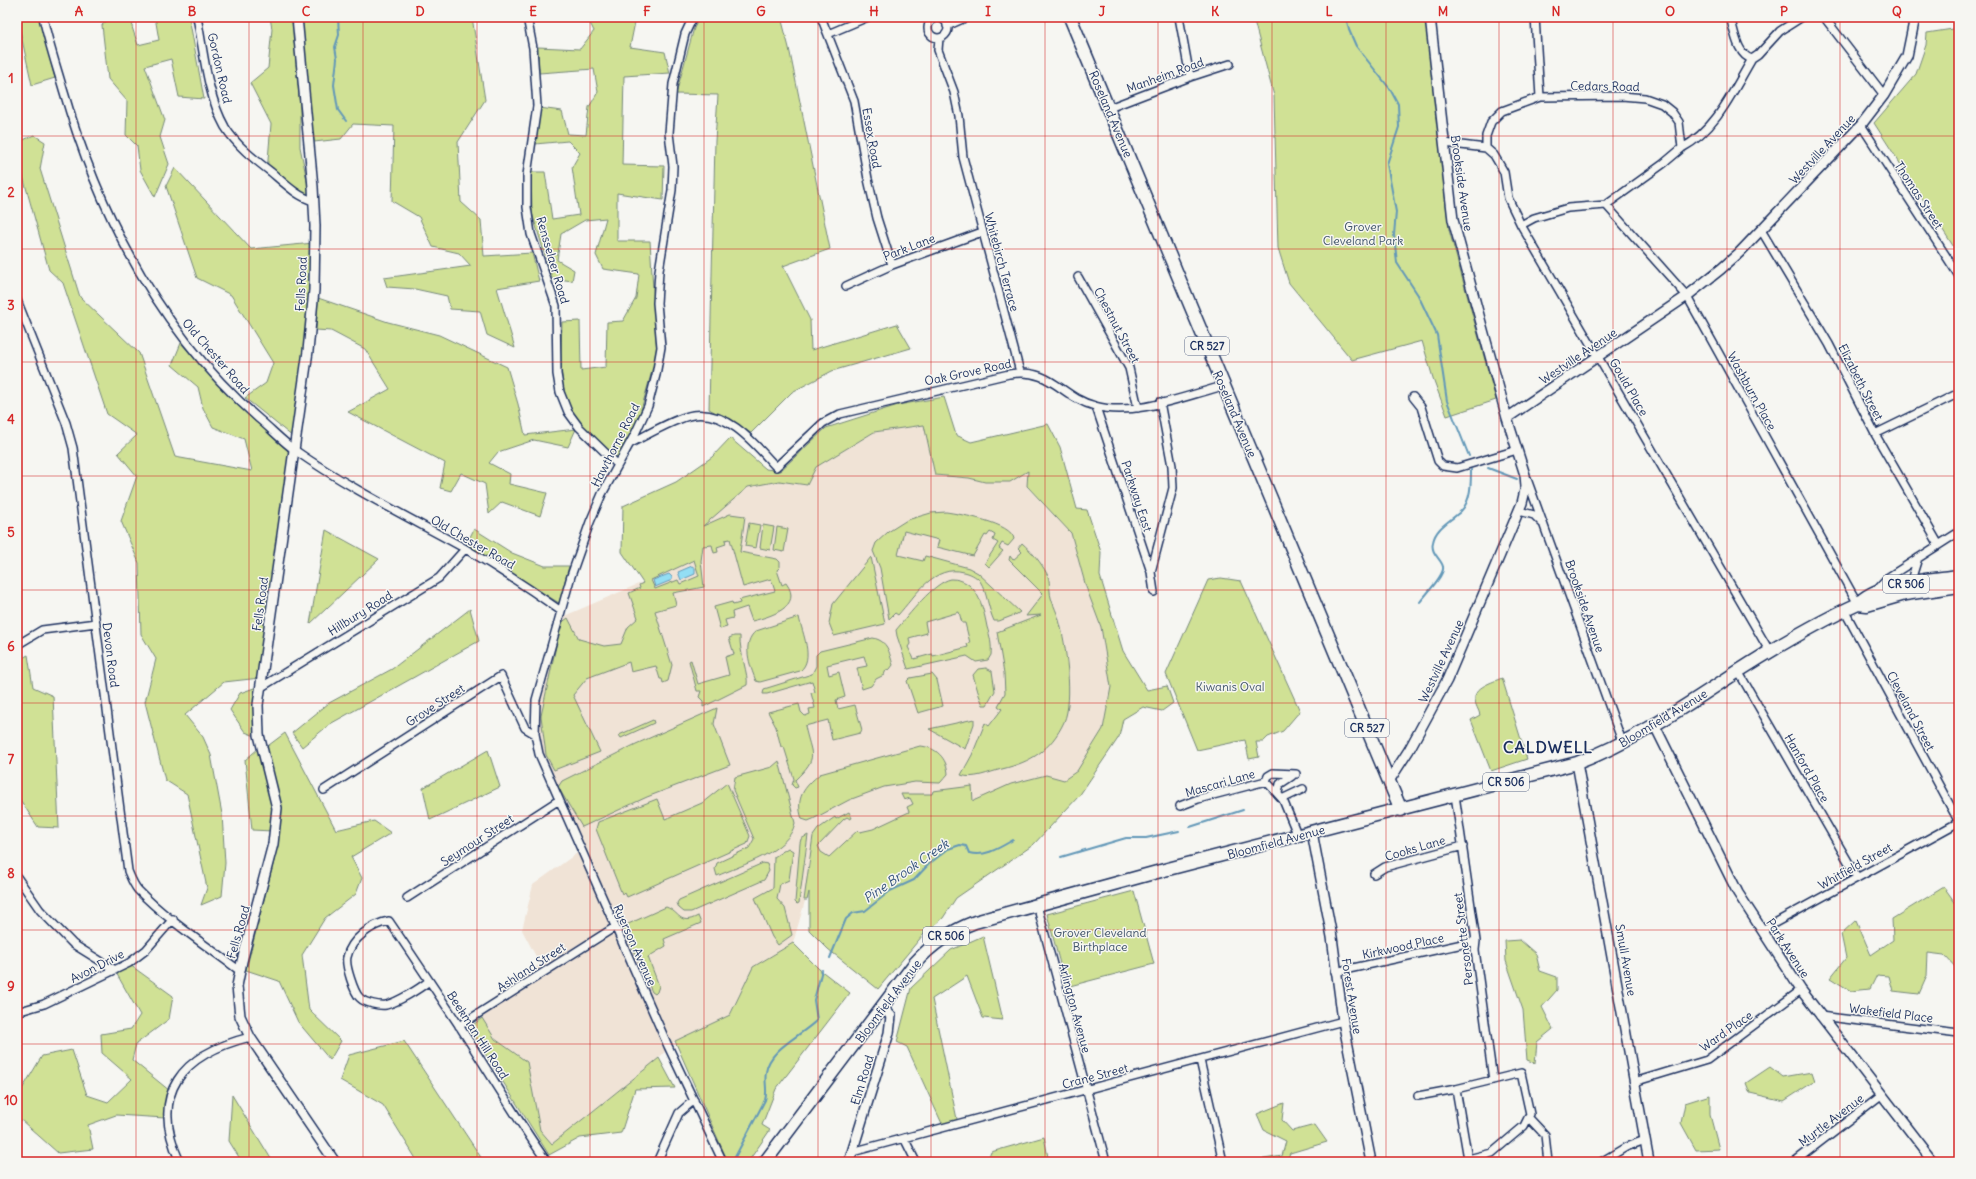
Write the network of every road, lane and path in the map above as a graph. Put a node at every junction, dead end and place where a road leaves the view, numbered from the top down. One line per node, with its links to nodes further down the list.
1 (43, 17): 53 (street, Old Chester Road)
2 (197, 17): 31 (street, Gordon Road)
3 (297, 17): 31 (street, Fells Road)
4 (527, 17): 55 (street, Rensselaer Road)
5 (693, 17): 52 (street, Hawthorne Road)
6 (822, 17): 19 (street, Essex Road)
7 (868, 17): 19 (street)
8 (966, 17): 18 (street)
9 (1070, 17): 26 (main road, Roseland Avenue / CR 527)
10 (1178, 17): 23 (street)
11 (1430, 17): 28 (street, Brookside Avenue)
12 (1535, 17): 25 (street)
13 (1730, 17): 21 (street)
14 (1802, 17): 21 (street)
15 (1824, 17): 24 (street)
16 (1915, 17): 24 (street, Westville Avenue)
17 (929, 19): 18 (street); 20 (street)
18 (947, 26): 20 (street)
19 (828, 34): 36 (street, Essex Road)
20 (939, 38): 35 (street, Whitebirch Terrace)
21 (1752, 59): 30 (street)
22 (1230, 64): 23 (street, Manheim Road)
23 (1190, 77): 26 (street, Manheim Road)
24 (1884, 95): 27 (street, Westville Avenue)
25 (1540, 98): 29 (street, Cedars Road); 30 (street, Cedars Road)
26 (1109, 108): 44 (main road, Roseland Avenue / CR 527)
27 (1861, 125): 34 (street, Westville Avenue); 37 (street, Thomas Street)
28 (1444, 144): 29 (street); 50 (street, Brookside Avenue)
29 (1486, 148): 33 (street, Gould Place)
30 (1682, 148): 32 (street)
31 (314, 201): 53 (street, Fells Road)
32 (1606, 204): 33 (street); 40 (street, Washburn Place)
33 (1521, 224): 42 (street, Gould Place)
34 (1762, 230): 40 (street, Westville Avenue); 51 (street, Elizabeth Street)
35 (982, 232): 36 (street, Park Lane); 43 (street, Whitebirch Terrace)
36 (892, 265): 39 (street, Park Lane)
37 (1959, 276)
38 (1078, 277): 49 (street, Chestnut Street)
39 (846, 286)
40 (1687, 296): 42 (street, Westville Avenue); 69 (street, Washburn Place)
41 (17, 300): 72 (street, Devon Road)
42 (1599, 356): 50 (street, Westville Avenue); 74 (street, Gould Place)
43 (1020, 372): 48 (street, Oak Grove Road); 52 (street, Oak Grove Road)
44 (1223, 386): 47 (street, Oak Grove Road); 82 (main road, Roseland Avenue / CR 527)
45 (1959, 393): 51 (street)
46 (1413, 397): 54 (street)
47 (1160, 402): 49 (street, Oak Grove Road); 63 (street)
48 (1096, 407): 49 (street, Oak Grove Road); 63 (street, Parkway East)
49 (1138, 408)
50 (1507, 418): 54 (street, Westville Avenue)
51 (1875, 434): 60 (street, Elizabeth Street)
52 (630, 443): 55 (street, Hawthorne Road)
53 (294, 450): 61 (street, Old Chester Road); 76 (street, Fells Road)
54 (1517, 450): 56 (street, Westville Avenue)
55 (618, 465): 71 (street, Hawthorne Road)
56 (1525, 475): 57 (street, Westville Avenue); 58 (street, Brookside Avenue)
57 (1518, 511): 58 (street); 82 (street, Westville Avenue)
58 (1545, 526): 79 (street, Brookside Avenue)
59 (1959, 532): 60 (street)
60 (1939, 545): 62 (street)
61 (465, 549): 71 (street, Old Chester Road); 76 (street, Hillbury Road)
62 (1918, 558): 66 (street); 68 (street)
63 (1151, 572): 67 (street, Parkway East)
64 (1959, 576): 66 (main road, Bloomfield Avenue / CR 506)
65 (1959, 586): 66 (main road, Bloomfield Avenue / CR 506)
66 (1912, 588): 68 (main road, Bloomfield Avenue / CR 506); 69 (main road, Bloomfield Avenue / CR 506)
67 (1154, 592)
68 (1874, 592): 69 (main road, Bloomfield Avenue / CR 506)
69 (1858, 604): 70 (main road, Bloomfield Avenue / CR 506)
70 (1844, 610): 74 (main road, Bloomfield Avenue / CR 506); 91 (street, Cleveland Street)
71 (561, 612): 78 (street, Hawthorne Road)
72 (96, 623): 73 (street); 100 (street, Devon Road)
73 (17, 645)
74 (1770, 652): 75 (main road, Bloomfield Avenue / CR 506)
75 (1738, 671): 77 (main road, Bloomfield Avenue / CR 506); 97 (street, Hanford Place)
76 (260, 688): 105 (street, Fells Road)
77 (1655, 726): 79 (main road, Bloomfield Avenue / CR 506); 102 (street, Park Avenue)
78 (535, 734): 84 (street, Grove Street); 87 (street, Ryerson Avenue)
79 (1623, 744): 80 (main road, Bloomfield Avenue / CR 506)
80 (1577, 763): 86 (main road, Bloomfield Avenue / CR 506); 118 (street, Smull Avenue)
81 (1266, 781): 85 (street); 85 (street, Mascari Lane); 89 (street, Mascari Lane)
82 (1389, 781): 90 (main road, Roseland Avenue / CR 527)
83 (1303, 789): 88 (street)
84 (324, 790)
85 (1278, 793): 88 (street)
86 (1455, 795): 90 (main road, Bloomfield Avenue / CR 506); 94 (street, Personette Street)
87 (558, 800): 98 (street, Seymour Street); 101 (street, Ryerson Avenue)
88 (1283, 800): 93 (street)
89 (1180, 806)
90 (1401, 810): 92 (main road, Bloomfield Avenue / CR 506)
91 (1959, 822): 97 (street, Whitfield Street)
92 (1312, 832): 93 (main road, Bloomfield Avenue / CR 506); 106 (street, Forest Avenue)
93 (1298, 836): 99 (main road, Bloomfield Avenue / CR 506)
94 (1462, 846): 95 (street, Cooks Lane); 103 (street, Personette Street)
95 (1374, 874)
96 (17, 877): 104 (street)
97 (1857, 877): 102 (street, Whitfield Street)
98 (407, 898)
99 (1037, 905): 109 (main road, Bloomfield Avenue / CR 506); 120 (street, Arlington Avenue)
100 (173, 919): 104 (street, Avon Drive); 105 (street, Devon Road)
101 (615, 927): 113 (street, Ashland Street); 123 (street, Ryerson Avenue)
102 (1762, 930): 108 (street, Park Avenue)
103 (1476, 942): 106 (street, Kirkwood Place); 117 (street, Personette Street)
104 (115, 970): 110 (street, Avon Drive)
105 (240, 971): 115 (street, Fells Road)
106 (1335, 972): 112 (street, Forest Avenue)
107 (429, 981): 107 (street, Beekman Hill Road); 113 (street, Beekman Hill Road)
108 (1801, 990): 111 (street, Park Avenue); 118 (street, Ward Place)
109 (882, 1007): 127 (street, Elm Road); 133 (main road, Bloomfield Avenue / CR 506)
110 (17, 1012)
111 (1820, 1016): 114 (street, Wakefield Place); 121 (street, Park Avenue)
112 (1343, 1022): 116 (street, Crane Street); 138 (street, Forest Avenue)
113 (459, 1026): 130 (street, Beekman Hill Road)
114 (1959, 1033)
115 (250, 1038): 128 (street); 129 (street, Fells Road)
116 (1200, 1060): 120 (street, Crane Street); 137 (street)
117 (1493, 1080): 119 (street); 124 (street)
118 (1634, 1082): 126 (street, Smull Avenue)
119 (1456, 1089): 122 (street); 124 (street)
120 (1086, 1090): 125 (street, Crane Street); 136 (street, Arlington Avenue)
121 (1881, 1095): 142 (street, Myrtle Avenue); 143 (street, Park Avenue)
122 (1418, 1096)
123 (694, 1100): 131 (street); 132 (street, Ryerson Avenue)
124 (1528, 1117): 139 (street)
125 (904, 1138): 127 (street, Crane Street); 135 (street)
126 (1645, 1140): 140 (street); 141 (street, Smull Avenue)
127 (852, 1152): 134 (street, Elm Road)
128 (180, 1162)
129 (335, 1162)
130 (547, 1162)
131 (657, 1162)
132 (723, 1162)
133 (765, 1162)
134 (849, 1162)
135 (916, 1162)
136 (1106, 1162)
137 (1223, 1162)
138 (1371, 1162)
139 (1548, 1162)
140 (1601, 1162)
141 (1649, 1162)
142 (1794, 1162)
143 (1934, 1162)

